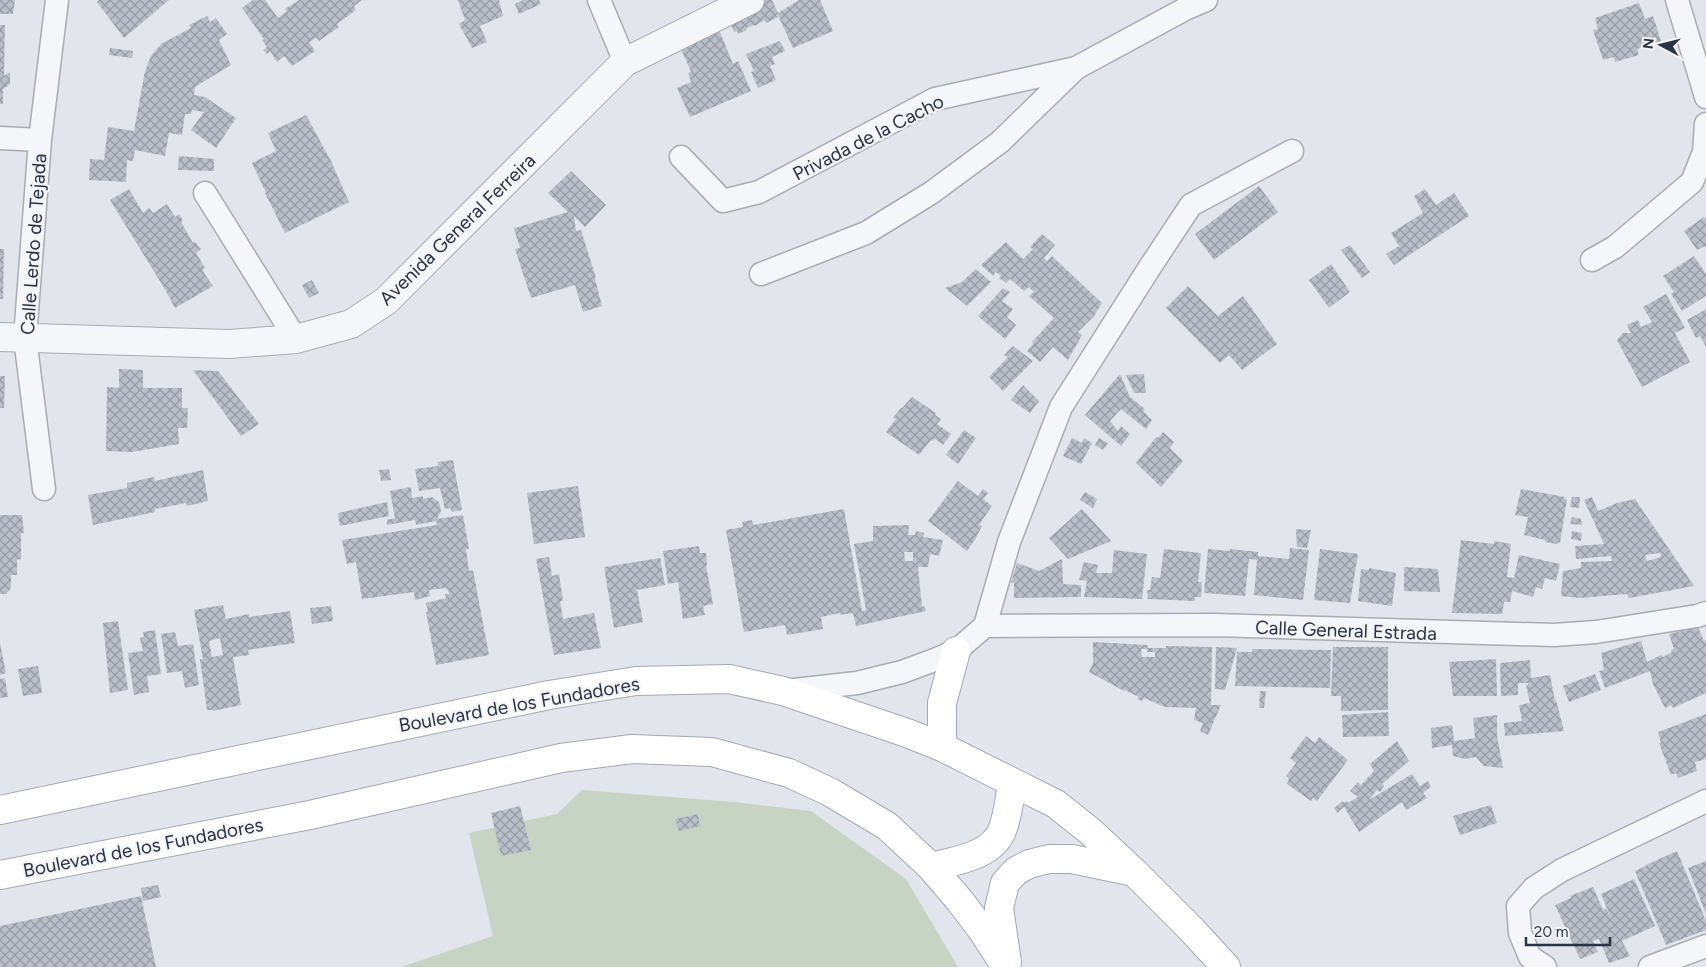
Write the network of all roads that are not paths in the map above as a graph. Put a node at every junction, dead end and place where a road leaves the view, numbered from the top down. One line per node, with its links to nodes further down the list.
1 (57, 0): 11 (street, Calle Lerdo de Tejada)
2 (599, 0): 6 (street)
3 (750, 0): 6 (street, Avenida General Ferreira)
4 (1206, 0): 7 (street, Privada de la Cacho)
5 (1677, 0): 8 (street)
6 (626, 62): 18 (street, Avenida General Ferreira)
7 (1076, 68): 13 (street, Privada de la Cacho); 16 (street, Privada de la Cacho)
8 (1706, 97)
9 (1706, 124): 15 (street)
10 (0, 138): 11 (street)
11 (40, 140): 17 (street, Calle Lerdo de Tejada)
12 (1292, 151): 21 (street)
13 (680, 157)
14 (205, 193): 18 (street)
15 (1592, 260)
16 (761, 274)
17 (13, 338): 18 (street, Avenida General Ferreira); 19 (street, Calle Lerdo de Tejada)
18 (296, 339)
19 (44, 489)
20 (1706, 614): 21 (street, Calle General Estrada)
21 (984, 626): 22 (street)
22 (956, 650): 23 (street); 24 (main road)
23 (783, 691): 24 (main road, Boulevard de los Fundadores); 27 (main road, Boulevard de los Fundadores)
24 (942, 747): 25 (main road, Boulevard de los Fundadores)
25 (1012, 783): 28 (main road); 29 (main road, Boulevard de los Fundadores)
26 (1706, 800): 34 (street)
27 (0, 810)
28 (931, 868): 30 (main road, Boulevard de los Fundadores); 32 (main road, Boulevard de los Fundadores)
29 (1134, 872): 32 (main road); 33 (main road, Boulevard de los Fundadores)
30 (0, 875)
31 (1706, 946): 35 (street)
32 (1007, 967)
33 (1226, 967)
34 (1545, 967)
35 (1650, 967)

